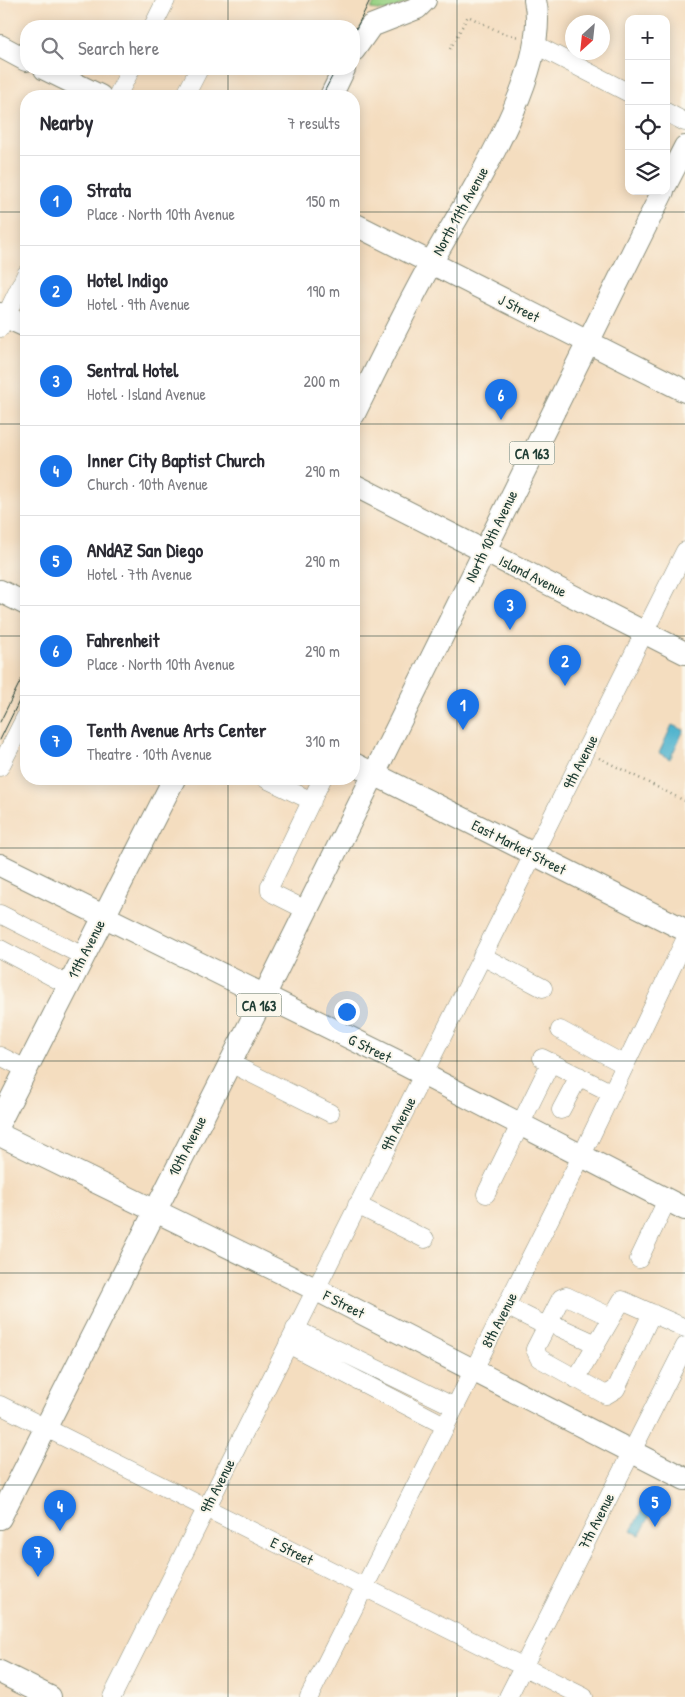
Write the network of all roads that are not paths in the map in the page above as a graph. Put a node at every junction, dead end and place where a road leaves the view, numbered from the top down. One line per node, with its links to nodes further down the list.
1 (166, 0): 4 (street)
2 (425, 0): 5 (main road)
3 (535, 0): 6 (main road, North 11th Avenue)
4 (155, 20)
5 (360, 42)
6 (534, 44): 17 (street); 24 (main road, North 11th Avenue)
7 (0, 46): 8 (main road)
8 (20, 57)
9 (57, 75): 13 (main road)
10 (128, 75): 14 (street)
11 (196, 75): 15 (street)
12 (341, 75): 16 (main road)
13 (88, 90)
14 (120, 90)
15 (188, 90)
16 (334, 90)
17 (625, 91)
18 (670, 114): 19 (street)
19 (685, 122)
20 (685, 147): 21 (main road)
21 (670, 176)
22 (661, 195): 28 (main road, North 10th Avenue / CA 163)
23 (360, 227): 24 (main road, J Street)
24 (431, 263): 28 (main road, J Street); 30 (main road, North 11th Avenue)
25 (20, 286): 26 (street)
26 (2, 320): 27 (main road)
27 (20, 324)
28 (588, 342): 29 (main road, J Street); 32 (main road, North 10th Avenue / CA 163)
29 (685, 391)
30 (360, 402)
31 (360, 488): 32 (main road, Island Avenue)
32 (484, 551): 36 (main road, Island Avenue); 40 (main road, North 10th Avenue / CA 163)
33 (685, 551): 36 (street, 9th Avenue)
34 (0, 591): 35 (main road)
35 (20, 601)
36 (645, 632): 37 (main road, Island Avenue); 46 (street, 9th Avenue)
37 (685, 653)
38 (20, 728): 39 (street)
39 (0, 767)
40 (363, 768): 46 (main road, East Market Street)
41 (171, 785): 50 (main road, 11th Avenue)
42 (279, 785): 45 (street)
43 (319, 785): 45 (street)
44 (356, 785): 48 (main road, 10th Avenue / CA 163)
45 (312, 801): 48 (street)
46 (534, 854): 51 (main road, East Market Street); 55 (street, 9th Avenue)
47 (0, 865): 50 (main road, G Street)
48 (306, 910): 58 (main road, 10th Avenue / CA 163)
49 (0, 914): 54 (street)
50 (102, 917): 54 (main road, 11th Avenue); 58 (main road, G Street)
51 (685, 930)
52 (685, 940): 62 (street, 8th Avenue)
53 (0, 949): 56 (street)
54 (83, 956): 56 (main road, 11th Avenue)
55 (482, 956): 57 (street); 64 (street, 9th Avenue)
56 (68, 985): 63 (main road, 11th Avenue)
57 (543, 988)
58 (264, 996): 61 (main road, 10th Avenue / CA 163); 64 (main road, G Street)
59 (560, 1030): 62 (street)
60 (0, 1056): 63 (street)
61 (230, 1063): 68 (street); 76 (main road, 10th Avenue / CA 163)
62 (626, 1064): 66 (street, 8th Avenue)
63 (26, 1069): 69 (main road, 11th Avenue)
64 (423, 1075): 70 (main road, G Street); 75 (street, 9th Avenue)
65 (579, 1076): 66 (street); 67 (street); 70 (street)
66 (612, 1093): 72 (street, 8th Avenue)
67 (560, 1110)
68 (330, 1113)
69 (0, 1121)
70 (520, 1125): 72 (main road, G Street); 73 (street)
71 (0, 1136): 76 (main road, F Street)
72 (581, 1157): 74 (main road, G Street); 80 (street, 8th Avenue)
73 (486, 1194)
74 (676, 1204): 78 (street)
75 (358, 1205): 77 (street); 79 (street, 9th Avenue)
76 (154, 1211): 79 (main road, F Street); 93 (main road, 10th Avenue / CA 163)
77 (425, 1239)
78 (639, 1259)
79 (315, 1289): 85 (street, 9th Avenue); 88 (main road, F Street)
80 (506, 1306): 83 (street); 88 (street, 8th Avenue)
81 (652, 1312): 82 (street); 84 (street); 89 (street)
82 (611, 1317): 83 (street); 86 (street)
83 (547, 1324): 86 (street); 89 (street)
84 (685, 1328)
85 (291, 1337): 91 (street); 92 (street); 96 (street, 9th Avenue)
86 (596, 1344): 89 (street)
87 (683, 1356): 94 (street, 7th Avenue)
88 (474, 1370): 91 (street, 8th Avenue); 94 (main road, F Street)
89 (576, 1379)
90 (0, 1405): 93 (street, E Street)
91 (455, 1407): 92 (street, 8th Avenue)
92 (446, 1426): 98 (street, 8th Avenue)
93 (45, 1427): 96 (street, E Street); 97 (main road, 10th Avenue)
94 (632, 1451): 95 (main road, F Street); 99 (street, 7th Avenue)
95 (685, 1479)
96 (206, 1508): 98 (street, E Street); 102 (street, 9th Avenue)
97 (0, 1518)
98 (365, 1588): 99 (street, E Street); 103 (street, 8th Avenue)
99 (523, 1667): 104 (street, 7th Avenue); 105 (street, E Street)
100 (0, 1672): 101 (main road)
101 (50, 1697)
102 (112, 1697)
103 (309, 1697)
104 (508, 1697)
105 (584, 1697)

